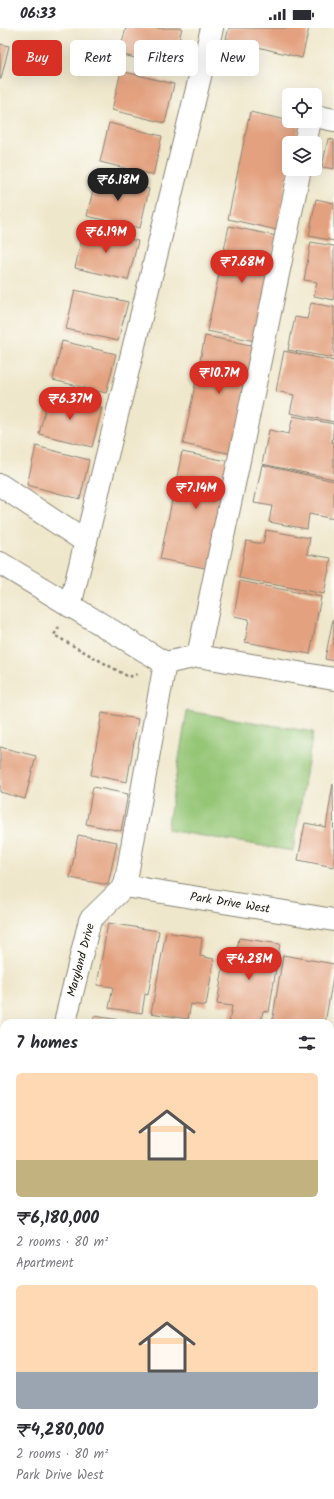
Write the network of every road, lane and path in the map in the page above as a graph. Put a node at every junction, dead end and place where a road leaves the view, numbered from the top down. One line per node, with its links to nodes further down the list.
1 (212, 28): 6 (street)
2 (322, 117): 3 (street)
3 (334, 120)
4 (299, 176): 9 (street)
5 (0, 485): 6 (street)
6 (86, 542): 8 (street)
7 (0, 563): 8 (street)
8 (70, 606): 10 (street)
9 (198, 656): 10 (street); 11 (street)
10 (165, 663): 12 (street)
11 (334, 679)
12 (125, 886): 13 (street, Park Drive West); 14 (street, Maryland Drive)
13 (334, 920)
14 (66, 1019)

